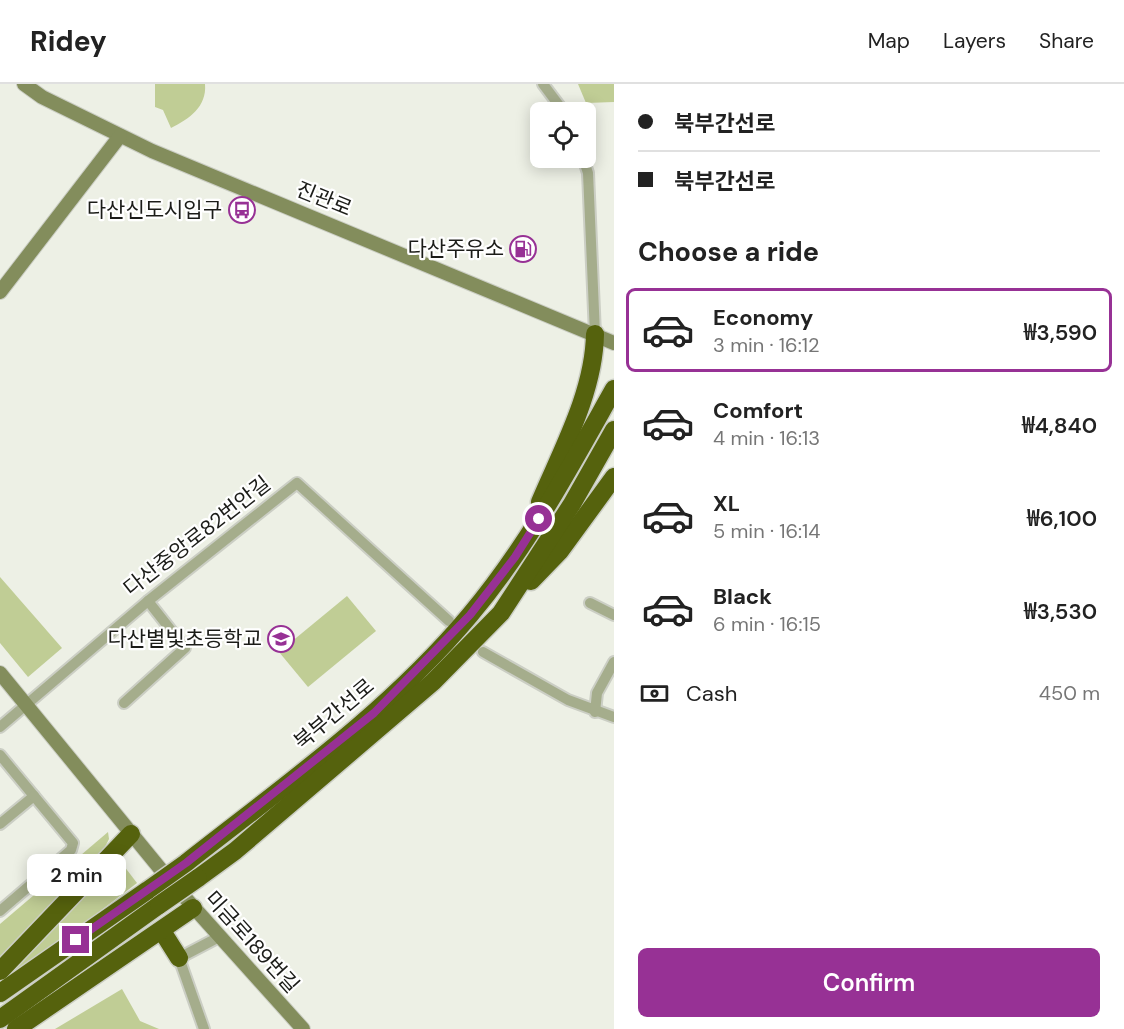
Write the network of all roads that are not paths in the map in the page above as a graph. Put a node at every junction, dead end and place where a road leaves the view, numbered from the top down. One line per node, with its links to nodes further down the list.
1 (24, 84): 4 (street, 진관로)
2 (543, 84): 3 (street)
3 (556, 102)
4 (120, 136): 6 (street); 7 (street, 진관로)
5 (586, 168): 7 (street)
6 (0, 292)
7 (595, 334): 8 (street, 진관로); 12 (highway)
8 (614, 343)
9 (614, 389): 12 (highway, 북부간선로)
10 (614, 430): 15 (highway, 북부간선로)
11 (614, 477): 15 (highway)
12 (515, 557): 36 (highway, 북부간선로, bridge)
13 (148, 601): 17 (street, 다산중앙로82번안길); 21 (street); 22 (street, 다산중앙로82번안길)
14 (590, 603): 16 (street)
15 (501, 613): 37 (highway, 북부간선로, bridge)
16 (614, 615)
17 (449, 621)
18 (483, 652): 23 (street)
19 (614, 662): 23 (street)
20 (0, 673): 22 (street)
21 (124, 703)
22 (27, 705): 25 (street, 다산중앙로82번안길); 29 (street, 미금로189번길)
23 (595, 712): 24 (street)
24 (614, 717)
25 (0, 727)
26 (0, 755): 27 (street)
27 (34, 796): 28 (street); 31 (street)
28 (0, 824)
29 (131, 834): 30 (street, 미금로189번길); 35 (highway)
30 (193, 908): 32 (highway); 33 (street, 미금로189번길)
31 (0, 911)
32 (162, 931): 34 (highway); 38 (highway)
33 (219, 937): 34 (street); 40 (street, 미금로189번길)
34 (179, 958): 39 (street)
35 (0, 971)
36 (0, 993)
37 (0, 1019)
38 (16, 1029)
39 (204, 1029)
40 (303, 1029)

